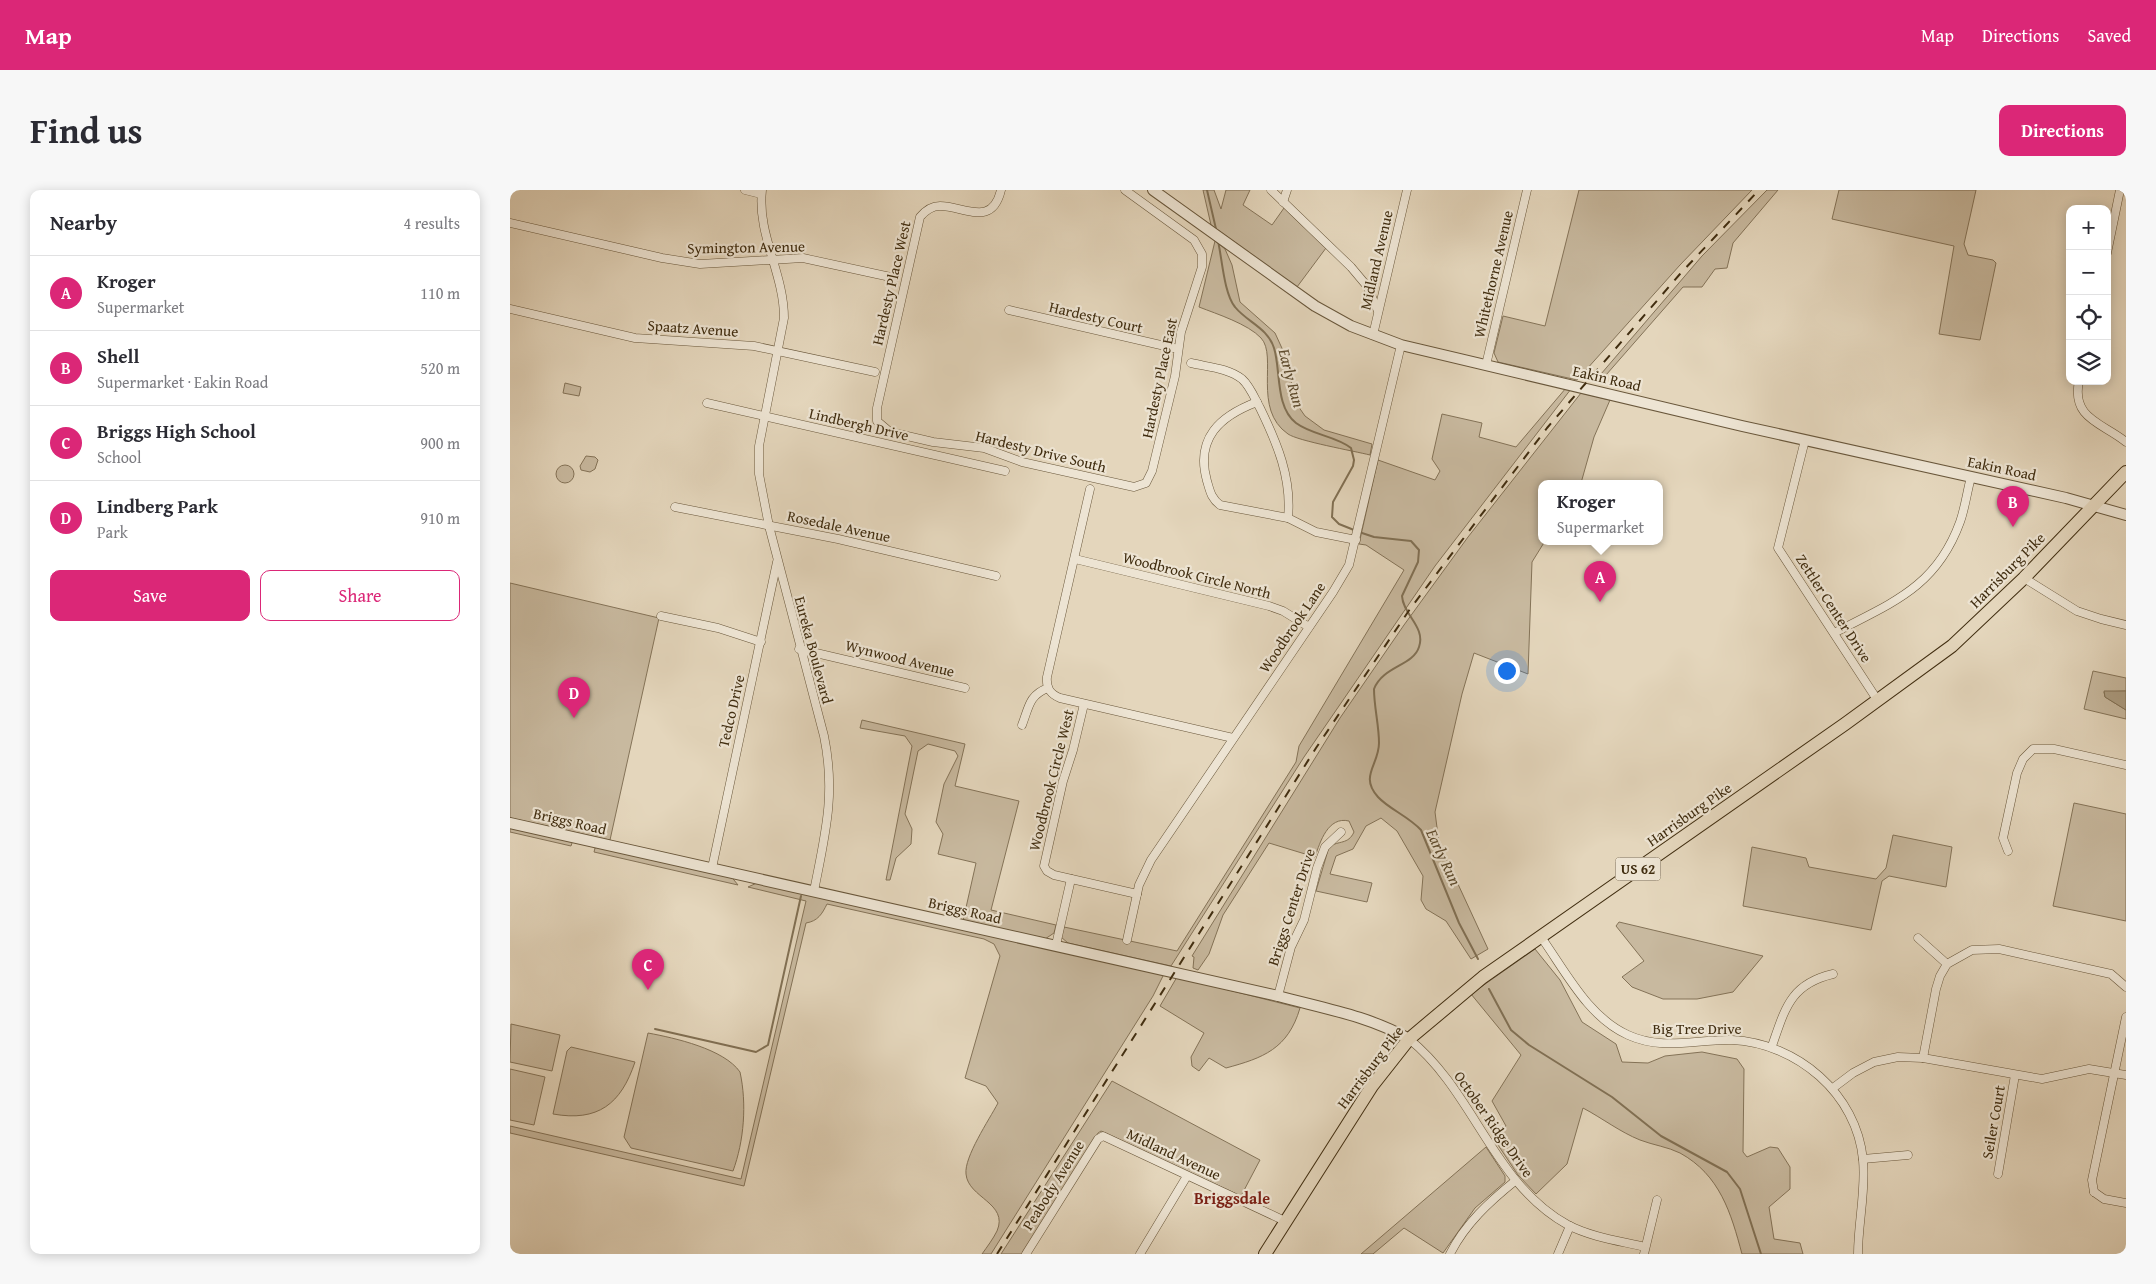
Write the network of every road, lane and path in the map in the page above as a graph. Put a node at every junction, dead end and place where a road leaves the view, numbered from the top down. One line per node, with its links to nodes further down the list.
1 (745, 190): 10 (street)
2 (1001, 190): 30 (street, Hardesty Place West)
3 (1125, 190): 21 (street, Hardesty Place East)
4 (1153, 190): 19 (street, Eakin Road)
5 (1271, 190): 11 (street)
6 (1287, 190): 11 (street)
7 (1407, 190): 18 (street, Midland Avenue)
8 (1526, 190): 24 (street, Whitethorne Avenue)
9 (2120, 190): 13 (street)
10 (762, 192): 14 (street, Eureka Boulevard)
11 (1283, 202): 18 (street)
12 (510, 223): 14 (street, Symington Avenue)
13 (2108, 250)
14 (773, 259): 15 (street, Symington Avenue); 22 (street, Eureka Boulevard)
15 (895, 278)
16 (510, 310): 22 (street, Spaatz Avenue)
17 (1008, 310): 21 (street, Hardesty Court)
18 (1378, 311): 19 (street, Midland Avenue)
19 (1373, 336): 20 (street, Eakin Road)
20 (1401, 346): 24 (street, Eakin Road); 43 (street, Woodbrook Lane)
21 (1178, 350): 36 (street, Hardesty Place East)
22 (778, 351): 25 (street, Spaatz Avenue); 29 (street, Eureka Boulevard)
23 (1191, 363): 27 (street)
24 (1486, 365): 31 (street, Eakin Road)
25 (875, 372)
26 (2079, 385): 32 (street)
27 (1257, 402): 41 (street); 41 (street)
28 (707, 403): 29 (street, Lindbergh Drive)
29 (765, 416): 33 (street, Lindbergh Drive); 42 (street, Eureka Boulevard)
30 (877, 421): 36 (street, Hardesty Drive South)
31 (1805, 440): 35 (street, Eakin Road); 51 (street, Zettler Center Drive)
32 (2126, 442)
33 (1004, 472)
34 (2126, 472): 38 (main road, Harrisburg Pike / US 62)
35 (1971, 477): 38 (street, Eakin Road); 51 (street)
36 (1143, 485)
37 (1090, 489): 45 (street)
38 (2093, 505): 40 (street, Eakin Road); 47 (main road, Harrisburg Pike / US 62)
39 (675, 507): 42 (street, Rosedale Avenue)
40 (2126, 515)
41 (1288, 518): 43 (street)
42 (768, 526): 44 (street, Eureka Boulevard); 46 (street, Rosedale Avenue)
43 (1357, 534): 50 (street, Woodbrook Lane)
44 (777, 560): 52 (street, Tedco Drive); 53 (street, Eureka Boulevard)
45 (1075, 560): 50 (street, Woodbrook Circle North); 55 (street)
46 (996, 576)
47 (2024, 578): 49 (street); 56 (main road, Harrisburg Pike / US 62)
48 (661, 616): 52 (street)
49 (2126, 625)
50 (1309, 626): 59 (street, Woodbrook Lane)
51 (1834, 633): 56 (street, Zettler Center Drive)
52 (761, 642): 64 (street, Tedco Drive)
53 (799, 649): 54 (street, Wynwood Avenue); 66 (street, Eureka Boulevard)
54 (965, 688)
55 (1048, 688): 57 (street, Woodbrook Circle West); 58 (street)
56 (1878, 701): 68 (main road, Harrisburg Pike / US 62)
57 (1084, 704): 59 (street); 65 (street, Woodbrook Circle West)
58 (1022, 725)
59 (1233, 738): 67 (street, Woodbrook Lane)
60 (2126, 765): 63 (street)
61 (510, 823): 64 (street, Briggs Road)
62 (1341, 832): 75 (street, Briggs Center Drive)
63 (2008, 851)
64 (712, 868): 66 (street, Briggs Road)
65 (1071, 879): 67 (street); 71 (street)
66 (814, 891): 71 (street, Briggs Road)
67 (1137, 894): 70 (street, Woodbrook Lane)
68 (1541, 937): 77 (main road, Harrisburg Pike / US 62); 78 (street, Big Tree Drive)
69 (1918, 938): 72 (street)
70 (1127, 940)
71 (1056, 946): 75 (street, Briggs Road)
72 (1947, 964): 74 (street); 79 (street)
73 (1833, 974): 78 (street)
74 (2126, 987)
75 (1278, 996): 77 (street, Briggs Road)
76 (2126, 1017): 80 (street)
77 (1409, 1039): 89 (street, October Ridge Drive); 94 (main road, Harrisburg Pike / US 62)
78 (1772, 1046): 83 (street, Big Tree Drive)
79 (1923, 1058): 82 (street); 83 (street)
80 (2115, 1072): 81 (street); 82 (street); 90 (street)
81 (2126, 1074)
82 (2015, 1076): 87 (street, Seiler Court)
83 (1833, 1088): 86 (street, Big Tree Drive)
84 (1106, 1137): 88 (street, Midland Avenue); 97 (street, Peabody Avenue)
85 (1908, 1155): 86 (street)
86 (1863, 1159): 102 (street, Big Tree Drive)
87 (1998, 1174)
88 (1187, 1176): 94 (street, Midland Avenue); 98 (street)
89 (1515, 1181): 95 (street, October Ridge Drive); 100 (street)
90 (2094, 1192): 91 (street); 93 (street)
91 (2086, 1197)
92 (1657, 1200): 96 (street)
93 (2126, 1203)
94 (1285, 1221): 99 (main road, Harrisburg Pike / US 62)
95 (1570, 1226): 96 (street, October Ridge Drive); 101 (street)
96 (1645, 1250)
97 (1026, 1254)
98 (1140, 1254)
99 (1265, 1254)
100 (1450, 1254)
101 (1558, 1254)
102 (1858, 1254)

